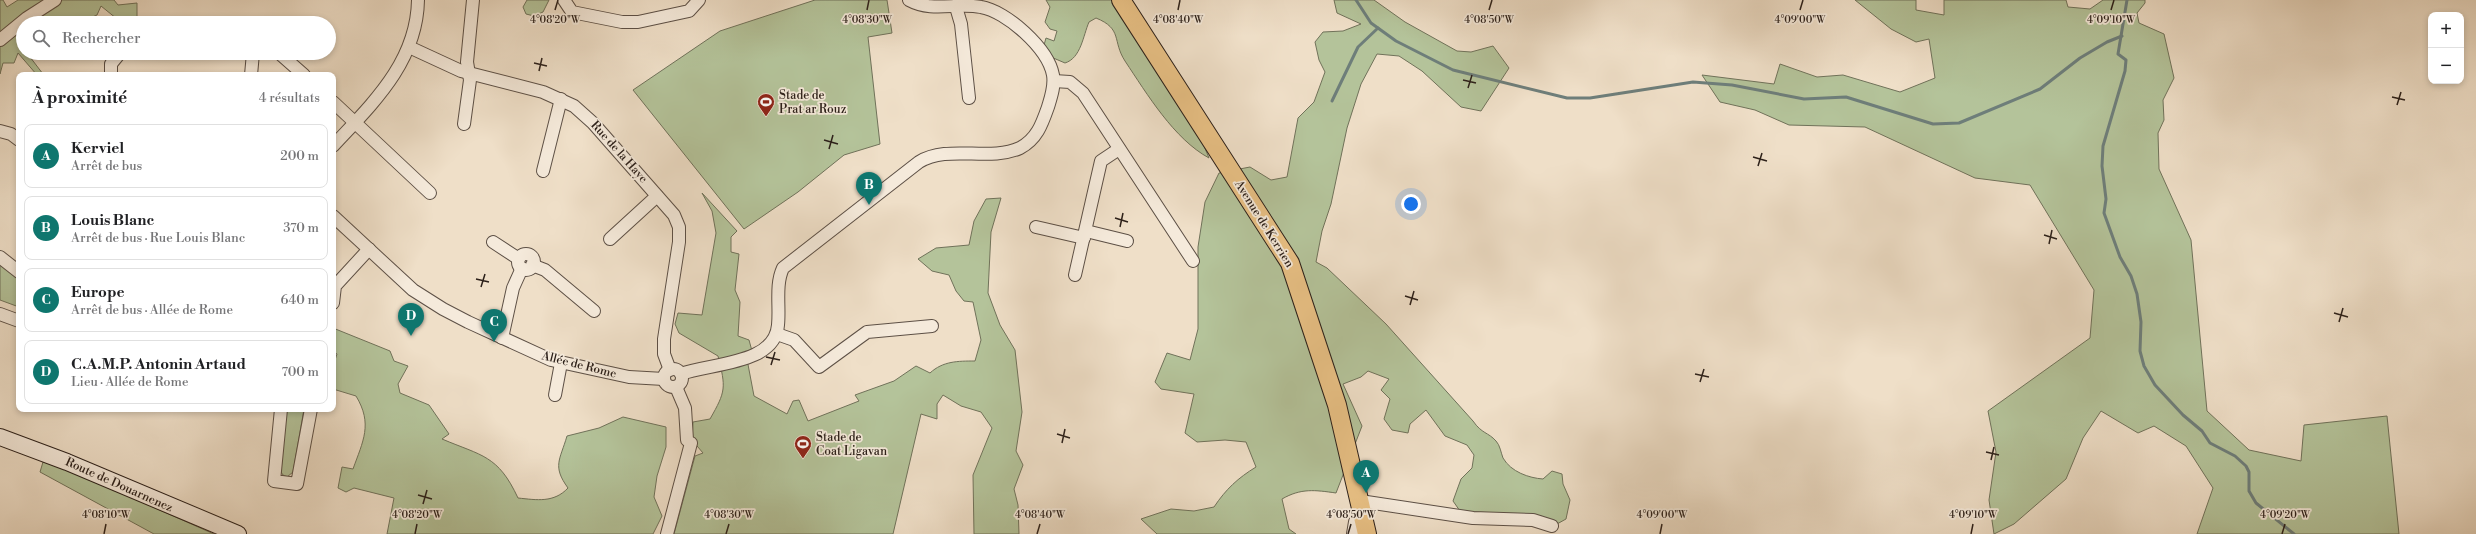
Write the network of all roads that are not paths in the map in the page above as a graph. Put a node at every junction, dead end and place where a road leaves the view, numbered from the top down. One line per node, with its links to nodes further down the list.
1 (55, 0): 9 (street)
2 (418, 0): 12 (street)
3 (473, 0): 19 (street)
4 (564, 0): 5 (street)
5 (699, 0)
6 (910, 0): 8 (street)
7 (1121, 0): 60 (main road, Avenue de Kerrien)
8 (956, 7): 20 (street); 21 (street)
9 (30, 16)
10 (16, 27): 11 (street)
11 (0, 40)
12 (408, 47): 19 (street, Rue de la Haye); 24 (street)
13 (114, 60): 16 (street)
14 (252, 60): 17 (street)
15 (287, 60): 18 (street)
16 (111, 72)
17 (251, 72)
18 (301, 72)
19 (469, 74): 22 (street, Rue de la Haye); 25 (street)
20 (1054, 81): 29 (street); 50 (street)
21 (969, 98)
22 (561, 99): 30 (street); 32 (street, Rue de la Haye)
23 (336, 105): 24 (street)
24 (355, 122): 28 (street); 31 (street)
25 (464, 124)
26 (0, 131): 27 (street)
27 (16, 138)
28 (336, 143)
29 (1119, 149): 35 (street); 41 (street)
30 (543, 171)
31 (430, 193)
32 (657, 196): 36 (street); 53 (street, Rue de la Haye)
33 (336, 219): 39 (street, Allée de Rome)
34 (1036, 227): 35 (street)
35 (1085, 235): 37 (street); 44 (street)
36 (610, 239)
37 (1127, 241)
38 (493, 242): 42 (street)
39 (369, 249): 45 (street); 51 (street, Allée de Rome)
40 (0, 258): 43 (street)
41 (1193, 261)
42 (524, 264): 46 (street); 51 (street)
43 (16, 270)
44 (1075, 275)
45 (336, 286)
46 (594, 311)
47 (0, 314): 48 (street)
48 (16, 320)
49 (932, 326): 50 (street)
50 (777, 334): 54 (street)
51 (502, 338): 52 (street, Allée de Rome)
52 (561, 363): 53 (street, Allée de Rome); 56 (street)
53 (667, 374): 54 (street); 55 (street)
54 (681, 374): 55 (street)
55 (676, 387): 64 (street)
56 (555, 395)
57 (281, 412): 58 (street)
58 (310, 412)
59 (0, 437): 63 (main road, Route de Douarnenez)
60 (1360, 501): 61 (street); 62 (main road, Avenue de Kerrien)
61 (1552, 526)
62 (1366, 527): 65 (street, Avenue de Kerrien)
63 (238, 534)
64 (667, 534)
65 (1353, 534)

